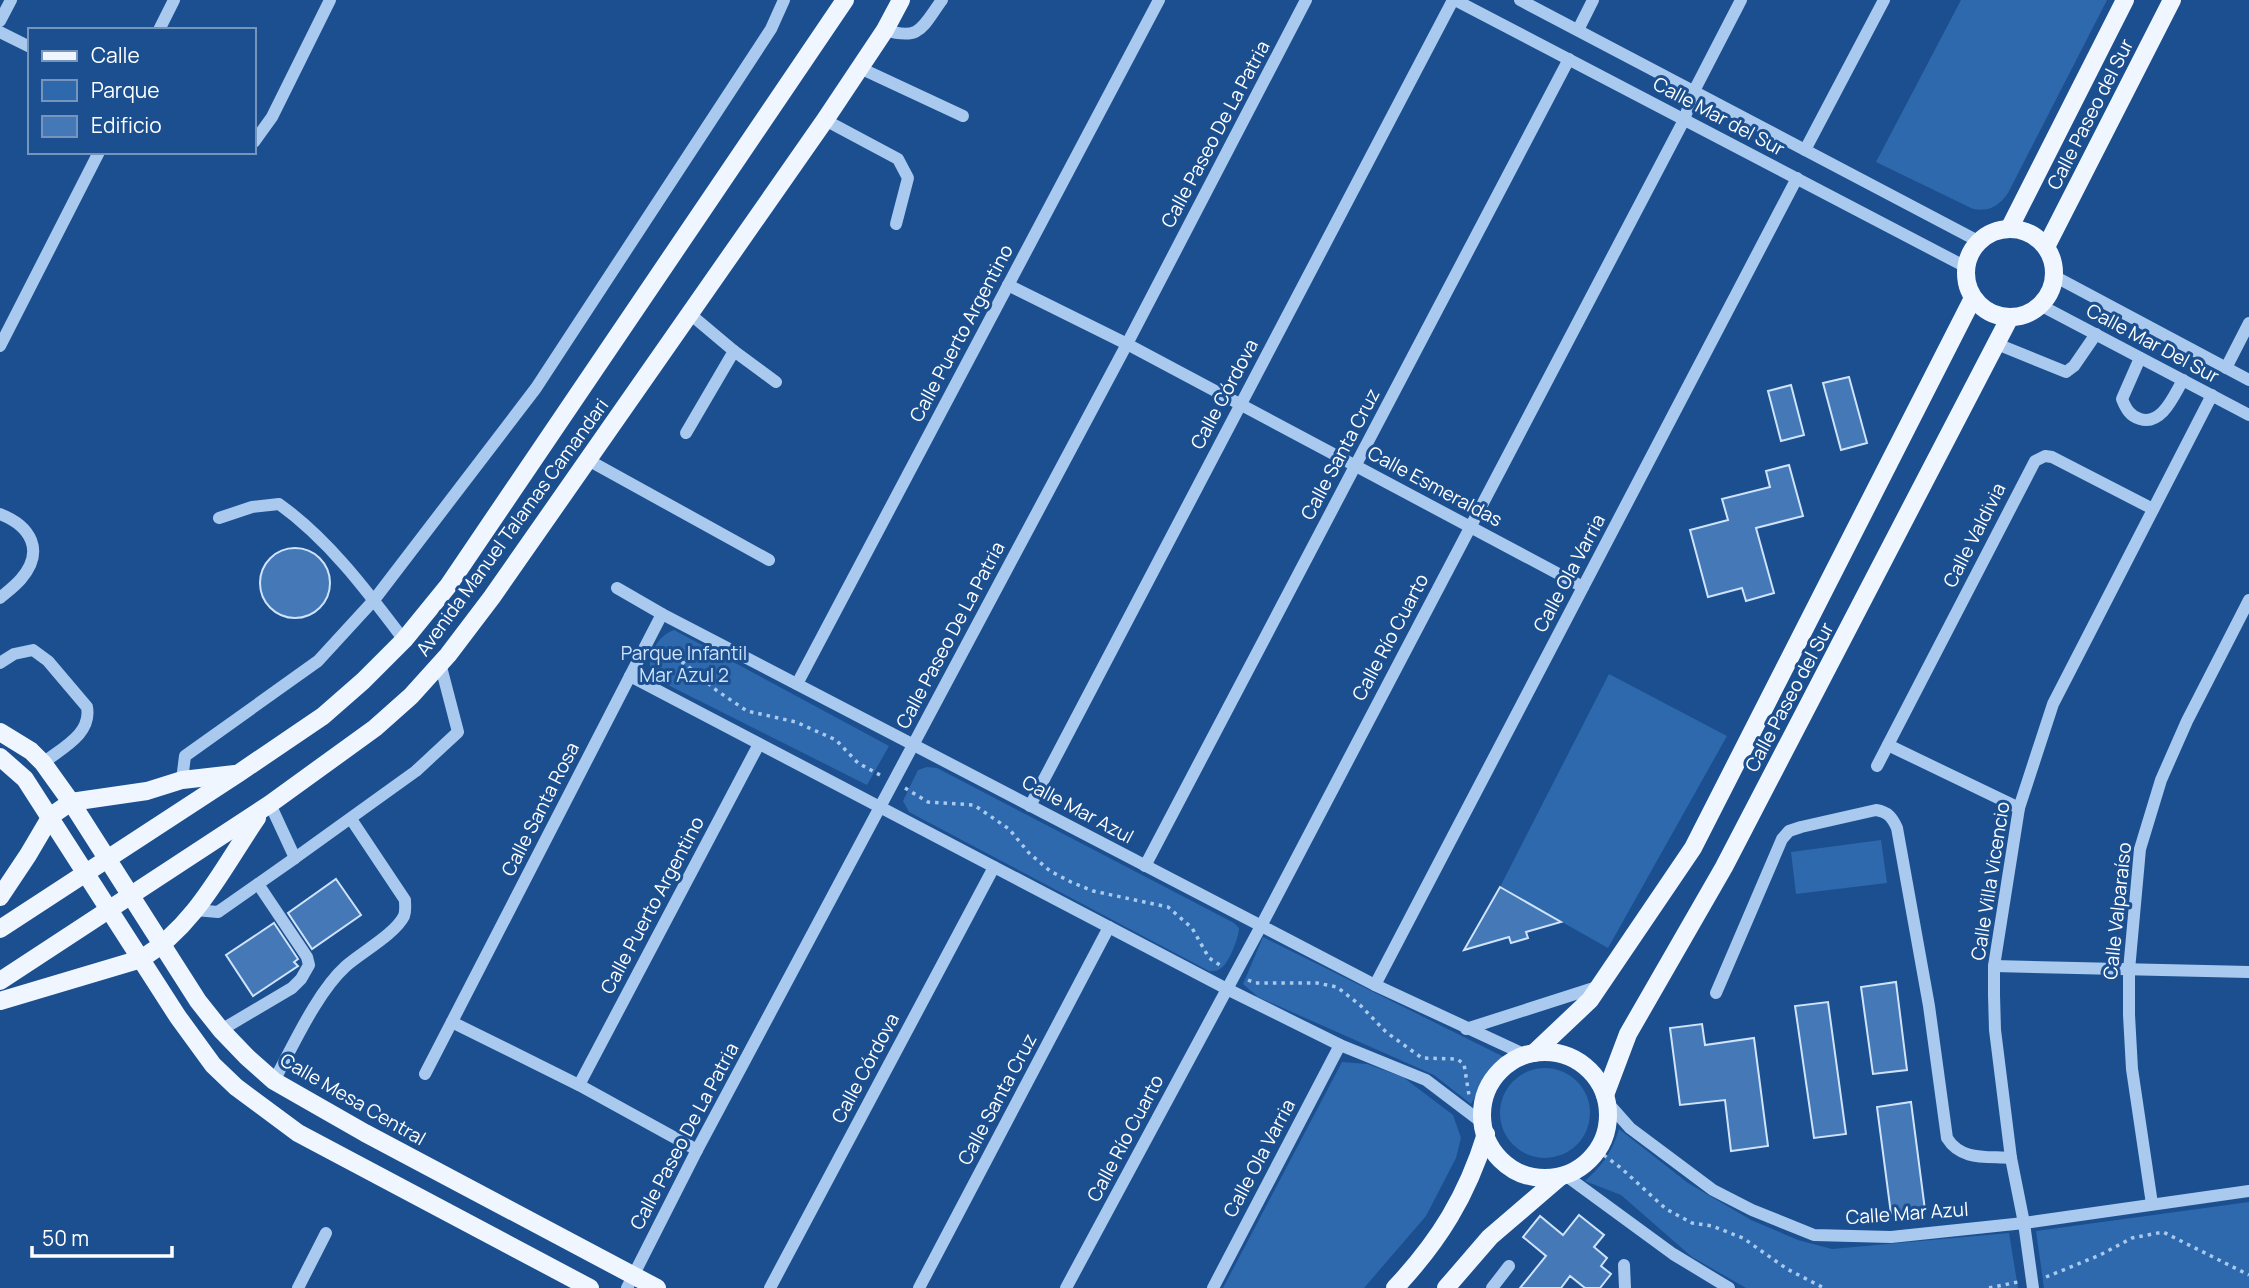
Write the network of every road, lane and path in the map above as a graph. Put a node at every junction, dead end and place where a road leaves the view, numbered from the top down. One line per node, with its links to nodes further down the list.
1 (11, 0): 17 (street)
2 (174, 0): 18 (street)
3 (330, 0): 29 (street)
4 (785, 0): 69 (street)
5 (845, 0): 72 (main road, Avenida Manuel Talamas Camandari)
6 (901, 0): 19 (main road, Avenida Manuel Talamas Camandari)
7 (942, 0): 19 (street)
8 (1159, 0): 39 (street, Calle Puerto Argentino)
9 (1306, 0): 46 (street, Calle Paseo De La Patria)
10 (1454, 0): 23 (street, Calle Mar del Sur); 56 (street, Calle Córdova)
11 (1520, 0): 20 (street, Calle Mar del Sur)
12 (1594, 0): 20 (street)
13 (1741, 0): 25 (street, Calle Río Cuarto)
14 (1884, 0): 30 (street)
15 (2125, 0): 34 (main road, Calle Paseo del Sur)
16 (2172, 0): 36 (main road, Calle Paseo del Sur)
17 (0, 21)
18 (160, 28)
19 (885, 30): 24 (main road, Avenida Manuel Talamas Camandari)
20 (1578, 30): 25 (street, Calle Mar del Sur)
21 (0, 33): 22 (street)
22 (28, 46)
23 (1569, 59): 28 (street, Calle Mar del Sur); 60 (street, Calle Santa Cruz)
24 (860, 68): 26 (street); 27 (main road, Avenida Manuel Talamas Camandari)
25 (1694, 91): 28 (street, Calle Río Cuarto); 30 (street, Calle Mar del Sur)
26 (963, 116)
27 (825, 120): 33 (street); 42 (main road, Avenida Manuel Talamas Camandari)
28 (1684, 120): 32 (street, Calle Mar del Sur); 64 (street, Calle Río Cuarto)
29 (256, 139)
30 (1805, 150): 35 (street, Calle Mar del Sur)
31 (98, 154): 48 (street)
32 (1797, 178): 37 (street, Calle Mar del Sur); 66 (street, Calle Ola Varria)
33 (896, 224)
34 (2009, 229): 35 (main road); 36 (main road)
35 (1978, 241): 37 (main road)
36 (2046, 247): 38 (main road)
37 (1966, 267): 40 (main road)
38 (2054, 276): 41 (main road); 51 (street, Calle Mar Del Sur)
39 (1008, 285): 46 (street, Calle Esmeraldas); 77 (street, Calle Puerto Argentino)
40 (1973, 298): 43 (main road); 116 (main road, Calle Paseo del Sur)
41 (2040, 305): 43 (main road); 45 (street, Calle Mar Del Sur)
42 (690, 314): 49 (street); 59 (main road, Avenida Manuel Talamas Camandari)
43 (2010, 317): 47 (main road, Calle Paseo del Sur)
44 (2249, 323): 51 (street)
45 (2096, 334): 47 (street); 50 (street, Calle Mar Del Sur)
46 (1128, 344): 56 (street, Calle Esmeraldas); 80 (street, Calle Paseo De La Patria)
47 (1997, 344): 128 (main road, Calle Paseo del Sur)
48 (0, 346)
49 (734, 351): 54 (street); 58 (street)
50 (2140, 358): 52 (street, Calle Mar Del Sur); 52 (street)
51 (2226, 368): 53 (street, Calle Mar Del Sur)
52 (2183, 380): 55 (street, Calle Mar Del Sur)
53 (2249, 380)
54 (776, 382)
55 (2212, 395): 57 (street, Calle Mar Del Sur); 61 (street, Calle Villa Vicencio)
56 (1241, 404): 60 (street, Calle Esmeraldas); 90 (street, Calle Córdova)
57 (2249, 415)
58 (687, 433)
59 (588, 460): 65 (street); 75 (main road, Avenida Manuel Talamas Camandari)
60 (1356, 466): 64 (street, Calle Esmeraldas); 97 (street, Calle Santa Cruz)
61 (2153, 509): 81 (street, Calle Valdivia); 92 (street, Calle Villa Vicencio)
62 (0, 514): 68 (street)
63 (219, 518): 69 (street)
64 (1470, 527): 66 (street, Calle Esmeraldas); 105 (street, Calle Río Cuarto)
65 (769, 560)
66 (1583, 587): 115 (street, Calle Ola Varria)
67 (617, 588): 71 (street, Calle Mar Azul)
68 (0, 598)
69 (374, 600): 72 (street); 86 (street)
70 (2249, 600): 111 (street, Calle Valparaíso)
71 (662, 614): 73 (street, Calle Santa Rosa); 77 (street, Calle Mar Azul)
72 (404, 640): 85 (main road, Avenida Manuel Talamas Camandari)
73 (645, 648): 76 (street, Calle Santa Rosa); 87 (path)
74 (0, 663): 83 (street)
75 (440, 663): 89 (main road, Avenida Manuel Talamas Camandari); 94 (street)
76 (630, 676): 79 (street); 120 (street, Calle Santa Rosa)
77 (797, 684): 80 (street, Calle Mar Azul)
78 (0, 732): 83 (main road, Calle Mesa Central)
79 (759, 744): 91 (street); 127 (street, Calle Puerto Argentino)
80 (913, 745): 87 (street, Calle Paseo De La Patria); 90 (street, Calle Mar Azul)
81 (1888, 746): 84 (street, Calle Valdivia); 92 (street)
82 (0, 757): 93 (main road)
83 (43, 763): 88 (main road, Calle Mesa Central)
84 (1877, 766)
85 (239, 773): 86 (main road); 96 (main road, Avenida Manuel Talamas Camandari)
86 (182, 780): 88 (main road)
87 (894, 782): 91 (street, Calle Paseo De La Patria); 113 (path)
88 (71, 802): 93 (main road); 96 (main road, Calle Mesa Central)
89 (267, 806): 95 (street); 101 (main road, Avenida Manuel Talamas Camandari); 104 (main road)
90 (1030, 806): 97 (street, Calle Mar Azul)
91 (880, 807): 98 (street); 131 (street, Calle Paseo De La Patria)
92 (2019, 808): 110 (street, Calle Villa Vicencio)
93 (51, 816): 99 (main road); 102 (main road)
94 (351, 819): 95 (street); 126 (street)
95 (295, 858): 100 (street)
96 (107, 859): 99 (main road, Avenida Manuel Talamas Camandari); 101 (main road, Calle Mesa Central)
97 (1146, 866): 105 (street, Calle Mar Azul)
98 (994, 867): 106 (street); 147 (street, Calle Córdova)
99 (87, 873): 103 (main road); 107 (main road, Avenida Manuel Talamas Camandari)
100 (258, 884): 104 (street); 122 (street)
101 (131, 896): 103 (main road, Avenida Manuel Talamas Camandari); 108 (main road, Calle Mesa Central)
102 (0, 897)
103 (110, 909): 109 (main road); 114 (main road, Avenida Manuel Talamas Camandari)
104 (195, 910): 108 (main road)
105 (1261, 926): 113 (street, Calle Río Cuarto); 115 (street, Calle Mar Azul)
106 (1109, 927): 117 (street); 148 (street, Calle Santa Cruz)
107 (0, 929)
108 (162, 946): 109 (main road); 122 (main road, Calle Mesa Central)
109 (141, 959): 119 (main road); 129 (main road)
110 (1994, 966): 111 (street); 133 (street, Calle Villa Vicencio)
111 (2129, 970): 112 (street); 136 (street, Calle Valparaíso)
112 (2249, 972)
113 (1234, 974): 117 (street, Calle Río Cuarto); 130 (path)
114 (0, 981)
115 (1375, 985): 121 (street, Calle Mar Azul)
116 (1601, 986): 121 (street); 124 (main road, Calle Paseo del Sur)
117 (1227, 989): 123 (street); 149 (street, Calle Río Cuarto)
118 (1716, 993): 133 (street)
119 (0, 1001)
120 (452, 1022): 125 (street, Calle Santa Rosa); 127 (street)
121 (1466, 1029): 124 (street, Calle Mar Azul)
122 (220, 1030): 126 (main road, Calle Mesa Central)
123 (1340, 1045): 130 (street); 150 (street, Calle Ola Varria)
124 (1530, 1054): 128 (main road); 130 (main road)
125 (425, 1073)
126 (274, 1081): 129 (main road); 142 (main road, Calle Mesa Central)
127 (579, 1085): 131 (street)
128 (1606, 1099): 132 (main road); 137 (street, Calle Mar Azul)
129 (256, 1104): 145 (main road)
130 (1480, 1124): 134 (main road); 151 (main road)
131 (697, 1150): 142 (street, Calle Paseo De La Patria)
132 (1597, 1150): 134 (main road); 156 (path)
133 (2011, 1158): 137 (street, Calle Villa Vicencio)
134 (1562, 1176): 152 (main road); 155 (street)
135 (2249, 1191): 136 (street, Calle Mar Azul)
136 (2152, 1204): 137 (street, Calle Mar Azul)
137 (2024, 1223): 143 (street, Calle Villa Vicencio)
138 (326, 1233): 144 (street)
139 (1624, 1265): 154 (street)
140 (1509, 1266): 153 (street)
141 (2249, 1275): 143 (path)
142 (630, 1282): 146 (main road, Calle Mesa Central)
143 (2032, 1284): 157 (path)
144 (299, 1288)
145 (590, 1288)
146 (657, 1288)
147 (770, 1288)
148 (919, 1288)
149 (1066, 1288)
150 (1213, 1288)
151 (1395, 1288)
152 (1446, 1288)
153 (1492, 1288)
154 (1625, 1288)
155 (1729, 1288)
156 (1824, 1288)
157 (1989, 1288)

